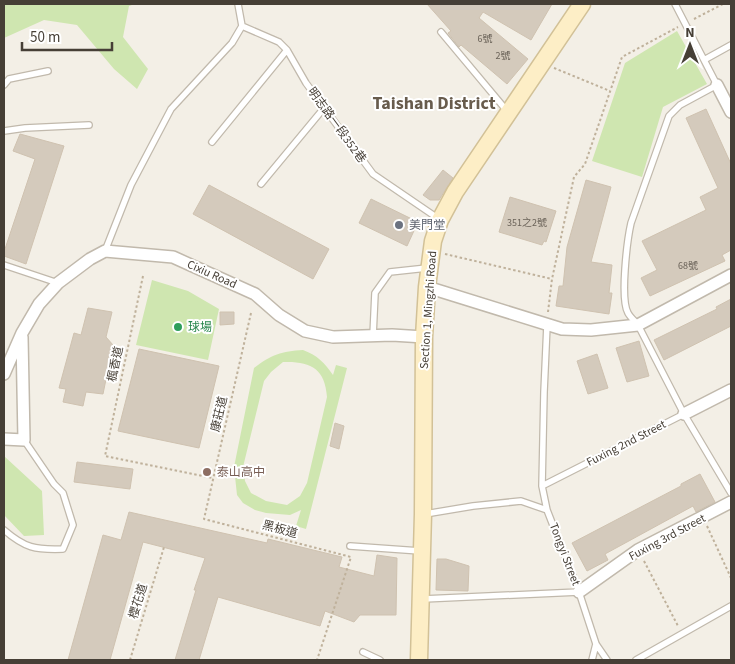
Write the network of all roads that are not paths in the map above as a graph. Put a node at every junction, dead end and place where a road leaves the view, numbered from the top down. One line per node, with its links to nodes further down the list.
1 (238, 4): 4 (lane)
2 (582, 4): 14 (main road, Section 1, Mingzhi Road)
3 (675, 4): 8 (lane)
4 (242, 26): 7 (lane, 明志路一段352巷); 20 (lane)
5 (441, 32): 14 (lane)
6 (731, 45): 8 (lane)
7 (287, 50): 13 (lane, 明志路一段352巷); 17 (lane)
8 (704, 60): 11 (lane)
9 (48, 71): 10 (lane)
10 (4, 85)
11 (717, 85): 12 (street); 27 (lane)
12 (730, 105)
13 (324, 108): 18 (lane); 19 (lane, 明志路一段352巷)
14 (508, 112): 19 (main road, Section 1, Mingzhi Road)
15 (90, 125): 16 (lane)
16 (4, 131)
17 (212, 142)
18 (261, 184)
19 (440, 220): 22 (main road, Section 1, Mingzhi Road)
20 (105, 251): 24 (street); 29 (street, Cixiu Road)
21 (4, 266): 24 (lane)
22 (429, 268): 25 (main road, Section 1, Mingzhi Road); 29 (lane)
23 (731, 275): 27 (street)
24 (58, 283): 28 (street)
25 (427, 287): 26 (street); 30 (main road, Section 1, Mingzhi Road)
26 (547, 325): 27 (street); 36 (lane)
27 (638, 325): 33 (lane)
28 (22, 333): 31 (street); 35 (street)
29 (373, 336): 30 (street, Cixiu Road)
30 (424, 337): 40 (main road, Section 1, Mingzhi Road)
31 (4, 374)
32 (731, 390): 33 (street, Fuxing 2nd Street)
33 (684, 414): 36 (lane, Fuxing 2nd Street); 37 (lane)
34 (4, 439): 35 (street)
35 (24, 440): 41 (lane)
36 (542, 486): 39 (lane)
37 (731, 493)
38 (731, 502): 44 (street, Fuxing 3rd Street)
39 (547, 510): 40 (lane, Tongyi Street); 44 (lane, Tongyi Street)
40 (423, 514): 43 (main road, Section 1, Mingzhi Road)
41 (4, 530)
42 (350, 546): 43 (lane)
43 (422, 552): 45 (main road, Section 1, Mingzhi Road)
44 (579, 592): 45 (lane); 47 (lane, Tongyi Street)
45 (421, 599): 50 (main road, Section 1, Mingzhi Road)
46 (731, 606): 53 (lane)
47 (596, 644): 51 (lane); 52 (lane, Tongyi Street)
48 (363, 652): 49 (lane)
49 (380, 660)
50 (419, 660)
51 (592, 660)
52 (607, 660)
53 (636, 660)

